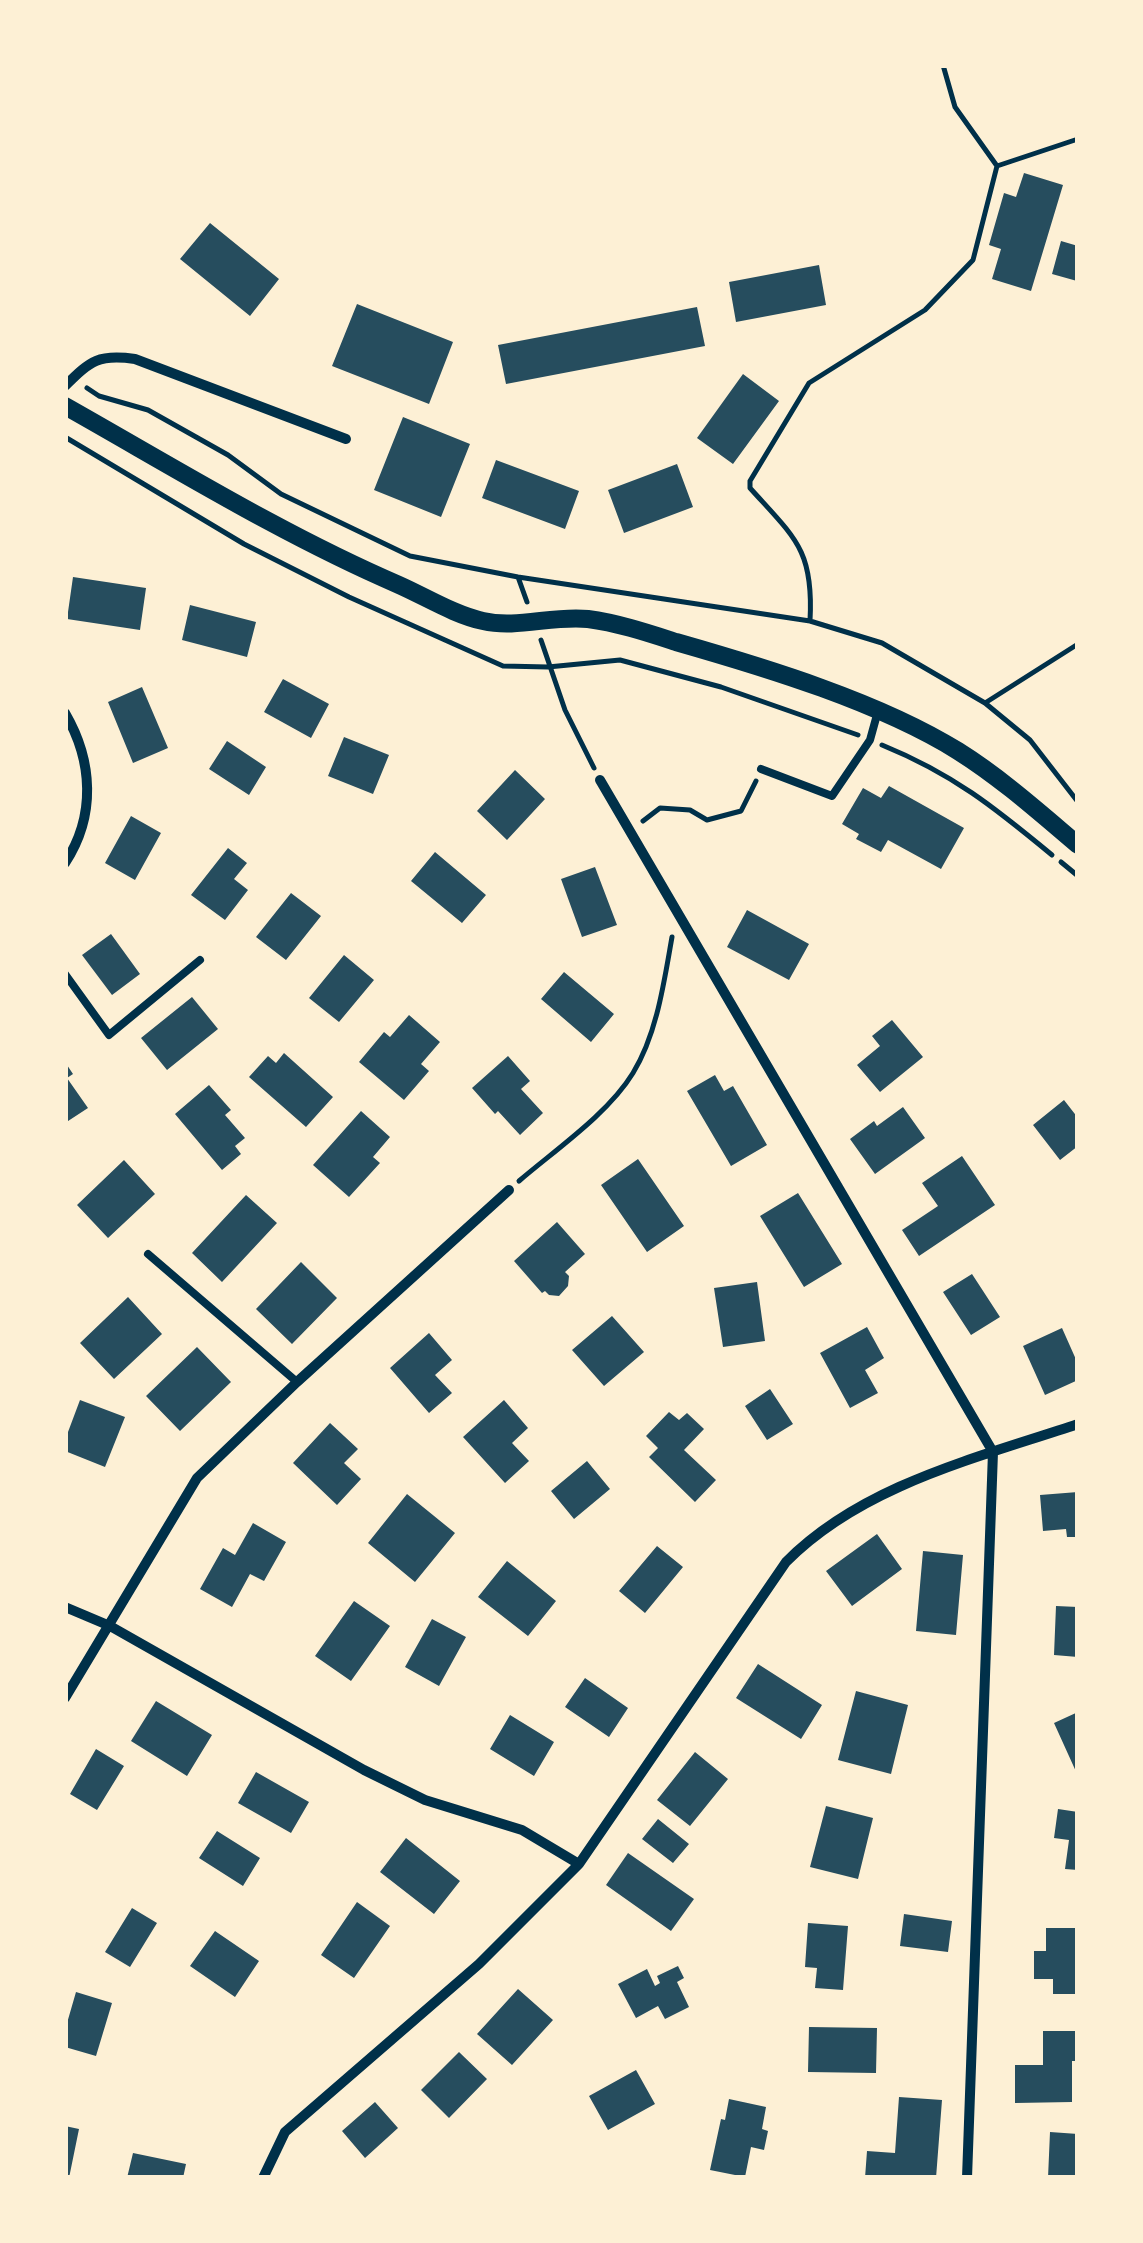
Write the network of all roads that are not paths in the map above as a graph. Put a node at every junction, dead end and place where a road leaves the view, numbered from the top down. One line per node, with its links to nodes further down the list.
1 (69, 382): 3 (street)
2 (65, 406): 4 (street)
3 (346, 438)
4 (878, 711): 6 (lane); 8 (street)
5 (65, 713): 9 (street)
6 (761, 769)
7 (600, 780): 16 (street)
8 (1078, 844)
9 (65, 863)
10 (200, 960): 11 (lane)
11 (65, 974)
12 (509, 1190): 14 (street)
13 (148, 1254): 14 (lane)
14 (298, 1382): 18 (street)
15 (1078, 1424): 16 (street)
16 (993, 1452): 20 (street); 22 (street)
17 (65, 1607): 18 (street)
18 (110, 1626): 19 (street); 20 (street)
19 (65, 1698)
20 (579, 1864): 21 (street)
21 (262, 2178)
22 (967, 2178)

